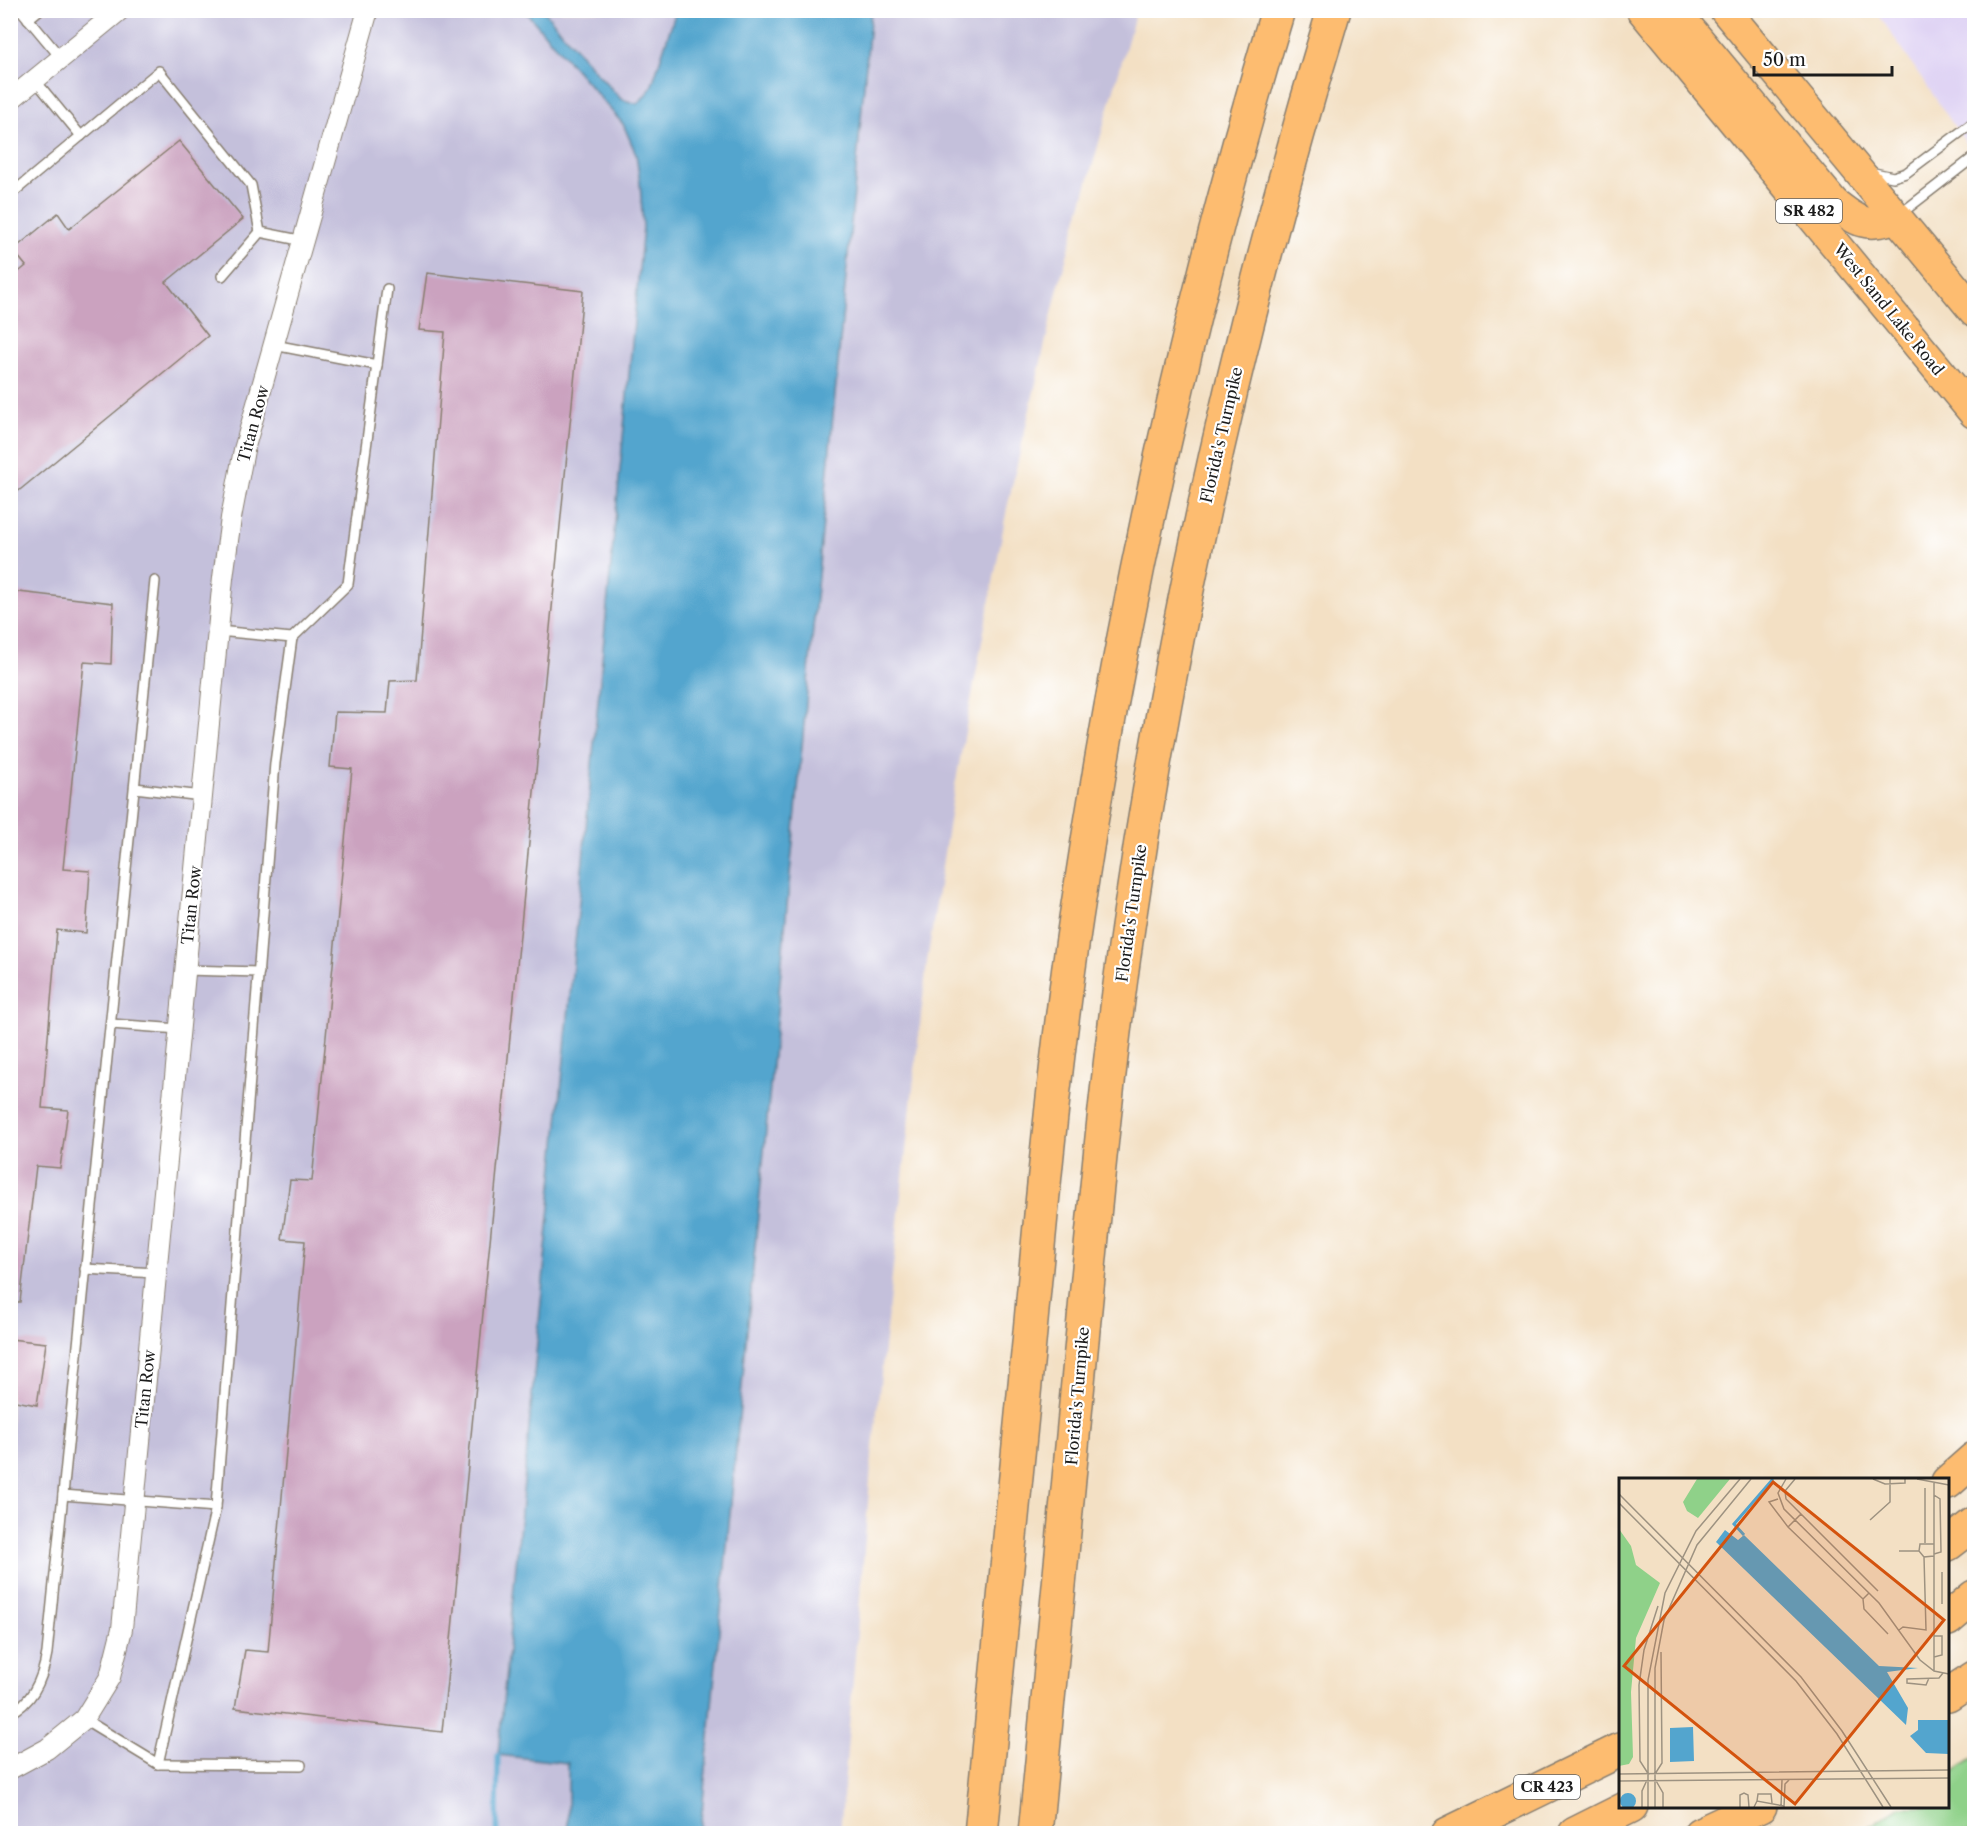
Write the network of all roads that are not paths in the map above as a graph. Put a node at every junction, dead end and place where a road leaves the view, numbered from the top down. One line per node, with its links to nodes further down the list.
1 (21, 10): 10 (lane)
2 (39, 10): 10 (lane)
3 (120, 10): 11 (street)
4 (368, 10): 21 (street, Titan Row)
5 (1278, 10): 60 (highway)
6 (1334, 10): 61 (highway, Florida's Turnpike)
7 (1642, 10): 27 (main road, West Sand Lake Road / SR 482)
8 (1674, 10): 19 (main road)
9 (1725, 10): 17 (main road)
10 (28, 19): 11 (lane)
11 (61, 58): 12 (street)
12 (35, 80): 13 (street); 15 (lane)
13 (10, 100)
14 (1974, 122): 17 (lane)
15 (81, 136): 18 (lane); 20 (lane)
16 (1974, 157): 19 (lane)
17 (1855, 166): 19 (main road)
18 (10, 195)
19 (1897, 217): 24 (main road)
20 (260, 232): 21 (lane); 22 (lane)
21 (304, 241): 25 (street, Titan Row)
22 (222, 276)
23 (387, 289): 26 (lane)
24 (1974, 311)
25 (274, 345): 26 (lane); 29 (street, Titan Row)
26 (377, 365): 30 (lane)
27 (1974, 413)
28 (155, 581): 31 (lane)
29 (218, 631): 30 (lane); 32 (street, Titan Row)
30 (292, 638): 34 (lane)
31 (135, 789): 32 (lane); 35 (lane)
32 (202, 796): 33 (street, Titan Row)
33 (185, 970): 34 (lane); 36 (street, Titan Row)
34 (259, 972): 43 (lane)
35 (111, 1024): 36 (lane); 37 (lane)
36 (179, 1029): 38 (street, Titan Row)
37 (85, 1269): 38 (lane); 41 (lane)
38 (156, 1273): 42 (street, Titan Row)
39 (1974, 1460): 40 (highway)
40 (1949, 1480)
41 (63, 1495): 42 (lane); 50 (lane)
42 (134, 1500): 43 (lane); 51 (street, Titan Row)
43 (216, 1507): 54 (lane)
44 (1974, 1524): 45 (highway)
45 (1949, 1543)
46 (1974, 1597): 47 (highway)
47 (1949, 1617)
48 (1974, 1678): 49 (highway)
49 (1949, 1694)
50 (10, 1713)
51 (84, 1719): 54 (lane); 56 (street, Titan Row)
52 (1619, 1729): 59 (highway)
53 (1619, 1750): 59 (highway, CR 423)
54 (158, 1764): 55 (lane)
55 (301, 1765)
56 (10, 1769)
57 (1627, 1808): 62 (highway)
58 (1756, 1808): 63 (highway)
59 (1461, 1828)
60 (981, 1833)
61 (1035, 1833)
62 (1575, 1833)
63 (1700, 1833)

